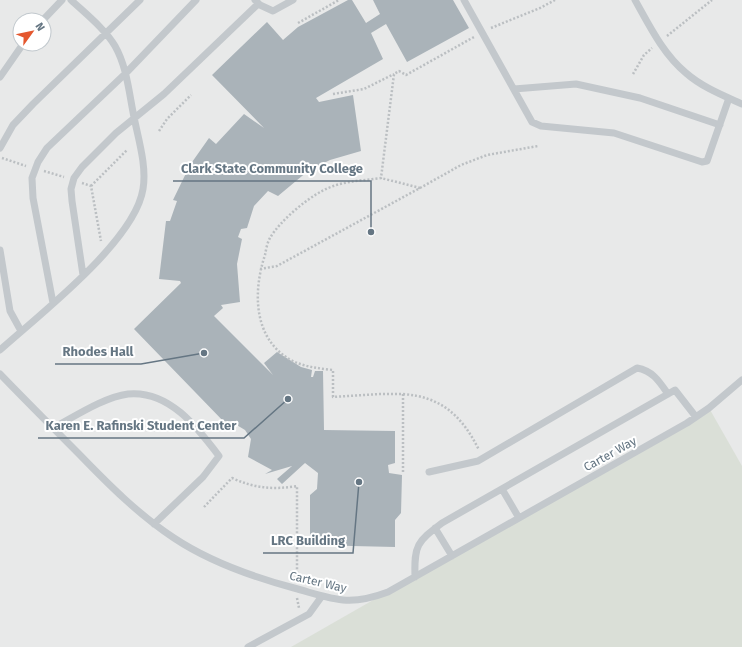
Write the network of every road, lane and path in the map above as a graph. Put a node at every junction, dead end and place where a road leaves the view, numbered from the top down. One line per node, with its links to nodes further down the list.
1 (62, 0): 12 (lane)
2 (71, 0): 15 (lane)
3 (140, 0): 15 (lane)
4 (196, 0): 18 (lane)
5 (293, 0): 11 (lane)
6 (339, 0): 13 (path)
7 (464, 0): 14 (lane)
8 (555, 0): 14 (path)
9 (635, 0): 16 (lane)
10 (712, 0): 16 (path)
11 (256, 2): 27 (lane)
12 (51, 12)
13 (298, 23)
14 (482, 33): 19 (path); 22 (lane)
15 (105, 34): 18 (lane); 31 (lane)
16 (659, 42): 20 (path); 25 (lane)
17 (17, 52): 21 (lane)
18 (126, 73): 27 (lane); 39 (lane)
19 (394, 74): 23 (path); 33 (path)
20 (633, 74)
21 (0, 77)
22 (514, 89): 28 (lane); 28 (lane)
23 (333, 94)
24 (191, 95): 29 (path)
25 (729, 98): 26 (lane); 28 (lane)
26 (742, 104)
27 (134, 117): 38 (lane); 38 (lane)
28 (720, 125)
29 (159, 131)
30 (538, 146): 35 (path)
31 (0, 148)
32 (127, 150): 34 (path)
33 (381, 178): 35 (path); 37 (path)
34 (91, 186)
35 (420, 188): 37 (path)
36 (0, 250): 40 (lane)
37 (260, 269): 44 (path)
38 (83, 275): 39 (lane)
39 (53, 303): 40 (lane)
40 (21, 331): 41 (lane)
41 (0, 350)
42 (0, 374): 47 (lane, Carter Way)
43 (742, 380): 46 (lane, Carter Way)
44 (403, 394): 48 (path); 49 (path)
45 (668, 394): 46 (lane); 50 (lane); 51 (lane)
46 (696, 417): 53 (lane, Carter Way)
47 (53, 428): 54 (lane, Carter Way); 54 (lane)
48 (479, 450)
49 (403, 472)
50 (429, 472)
51 (502, 489): 53 (lane); 55 (lane)
52 (204, 507): 58 (path)
53 (519, 518): 56 (lane, Carter Way)
54 (154, 524): 58 (lane, Carter Way)
55 (435, 528): 56 (lane); 57 (lane)
56 (452, 556): 57 (lane, Carter Way)
57 (414, 577): 59 (lane, Carter Way)
58 (296, 589): 59 (lane, Carter Way); 60 (path)
59 (322, 596): 61 (lane)
60 (299, 608)
61 (248, 647)

